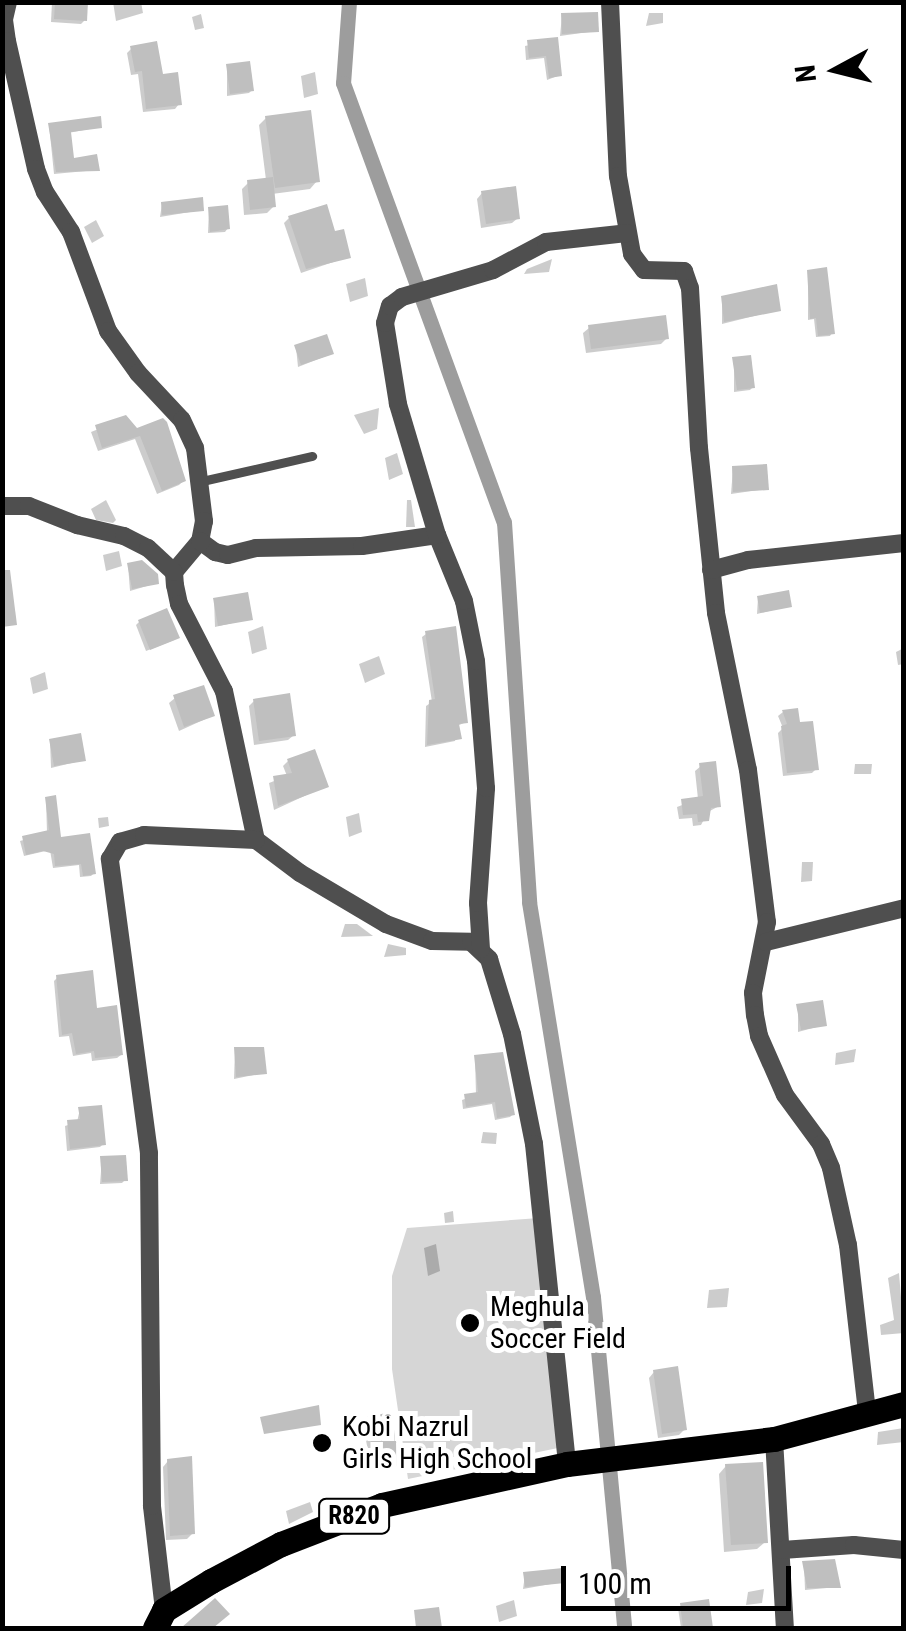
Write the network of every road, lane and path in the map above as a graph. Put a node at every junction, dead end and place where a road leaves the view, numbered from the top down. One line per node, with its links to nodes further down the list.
1 (8, 2): 5 (street)
2 (610, 2): 3 (street)
3 (627, 233): 7 (street); 10 (street)
4 (312, 456): 5 (lane)
5 (202, 481): 8 (street)
6 (2, 506): 11 (street)
7 (437, 535): 8 (street); 15 (street)
8 (200, 541): 11 (street)
9 (904, 543): 10 (street)
10 (711, 570): 14 (street)
11 (174, 572): 12 (street)
12 (256, 840): 15 (street); 22 (street)
13 (904, 908): 14 (street)
14 (766, 942): 17 (street)
15 (481, 949): 19 (street)
16 (904, 1404): 17 (main road, R820)
17 (867, 1411): 18 (main road, R820)
18 (774, 1438): 19 (main road, R820); 20 (street)
19 (574, 1463): 22 (main road, R820)
20 (782, 1550): 21 (street); 23 (street)
21 (904, 1550)
22 (160, 1620)
23 (785, 1628)

